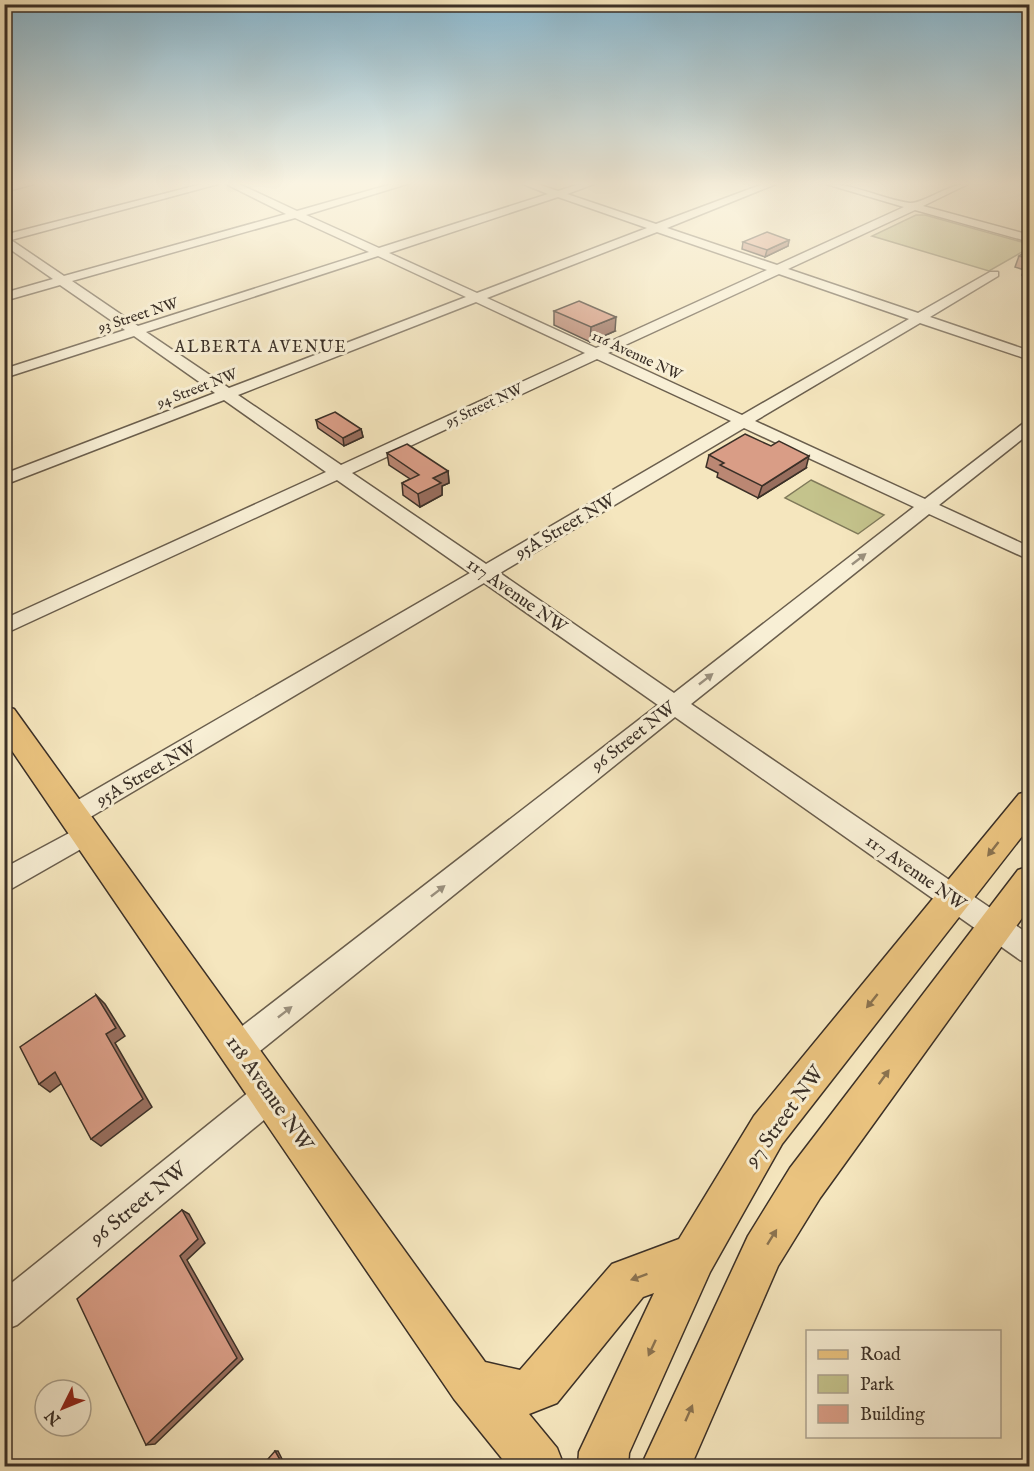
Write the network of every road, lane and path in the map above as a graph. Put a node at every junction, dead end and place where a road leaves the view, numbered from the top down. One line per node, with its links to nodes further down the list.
1 (23, 253): 9 (street, 117 Avenue NW)
2 (162, 253): 9 (street)
3 (377, 253): 11 (street, 116 Avenue NW); 13 (street, 93 Street NW)
4 (597, 253): 11 (street, 94 Street NW)
5 (728, 253): 7 (street)
6 (811, 253): 7 (street, 95 Street NW)
7 (776, 269): 12 (street); 14 (street, 95 Street NW)
8 (994, 274): 12 (street, 95A Street NW)
9 (63, 281): 10 (street); 13 (street, 117 Avenue NW)
10 (4, 297)
11 (476, 299): 14 (street, 116 Avenue NW); 17 (street, 94 Street NW)
12 (918, 318): 15 (street); 18 (street, 95A Street NW)
13 (137, 331): 16 (street, 93 Street NW); 17 (street, 117 Avenue NW)
14 (594, 354): 18 (street, 116 Avenue NW); 20 (street, 95 Street NW)
15 (1029, 356)
16 (4, 374)
17 (227, 394): 20 (street, 117 Avenue NW); 21 (street, 94 Street NW)
18 (742, 422): 22 (street, 116 Avenue NW); 24 (street, 95A Street NW)
19 (1029, 425): 22 (street, 96 Street NW)
20 (339, 472): 24 (street, 117 Avenue NW); 25 (street, 95 Street NW)
21 (4, 480)
22 (926, 507): 23 (street, 116 Avenue NW); 26 (street, 96 Street NW, one-way to 22)
23 (1029, 554)
24 (484, 573): 26 (street, 117 Avenue NW); 29 (street, 95A Street NW)
25 (4, 627)
26 (673, 704): 32 (street, 117 Avenue NW); 35 (street, 96 Street NW, one-way to 26)
27 (4, 716): 29 (main road, 118 Avenue NW)
28 (1029, 803): 32 (main road, 97 Street NW, one-way to 32)
29 (80, 824): 31 (street, 95A Street NW); 35 (main road, 118 Avenue NW)
30 (1029, 880): 33 (main road)
31 (4, 882)
32 (954, 898): 33 (street, 117 Avenue NW); 37 (main road, 97 Street NW, one-way to 37)
33 (995, 927): 34 (street, 117 Avenue NW); 42 (main road, one-way to 33)
34 (1029, 951)
35 (239, 1048): 36 (main road, 118 Avenue NW)
36 (271, 1094): 38 (street, 96 Street NW); 39 (main road, 118 Avenue NW)
37 (693, 1257): 39 (main road, one-way to 39); 41 (main road, 97 Street NW, one-way to 41)
38 (4, 1312)
39 (471, 1382): 40 (main road, 118 Avenue NW)
40 (539, 1467)
41 (603, 1467)
42 (666, 1467)

